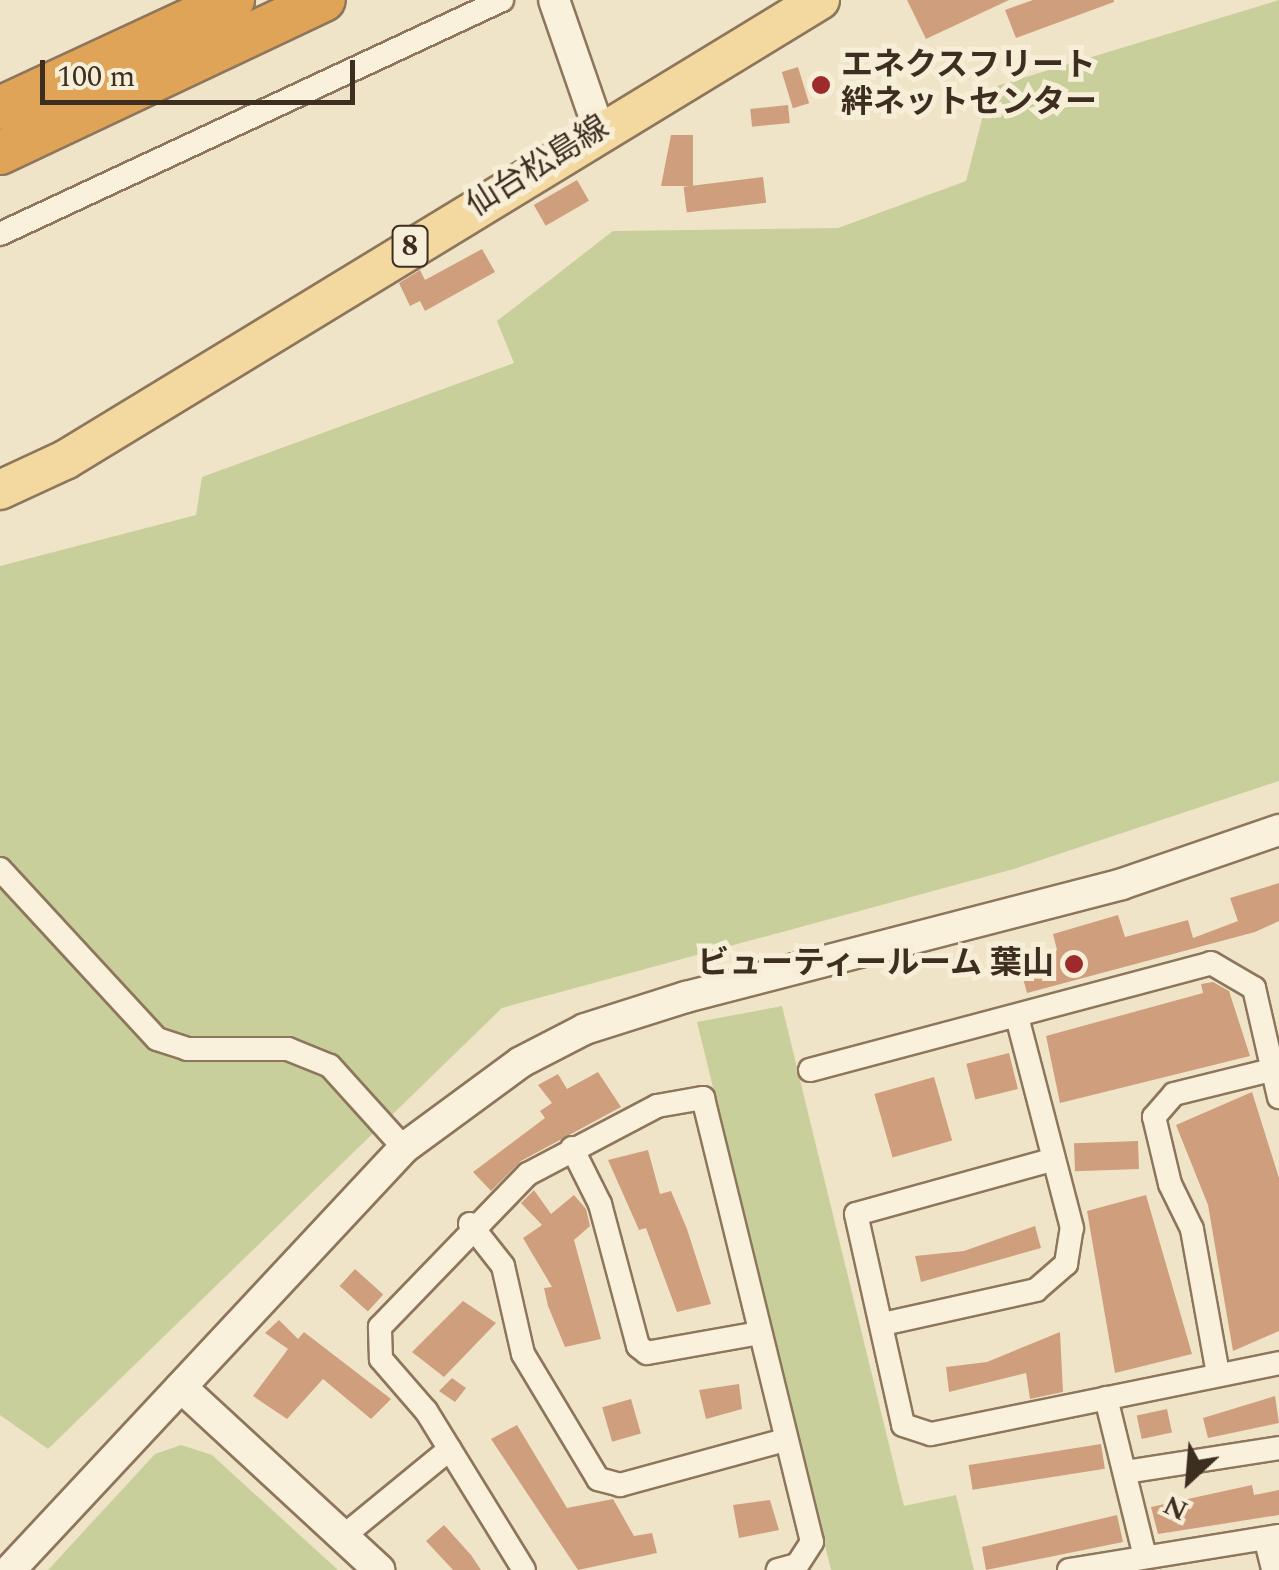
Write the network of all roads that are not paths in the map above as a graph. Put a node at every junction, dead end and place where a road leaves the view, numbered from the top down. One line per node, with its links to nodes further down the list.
1 (233, 0): 7 (highway)
2 (324, 0): 6 (highway)
3 (502, 0): 11 (street)
4 (554, 0): 8 (street)
5 (820, 0): 8 (main road, 仙台松島線 / 8)
6 (120, 98): 9 (highway); 10 (highway)
7 (0, 108)
8 (598, 130): 12 (main road, 仙台松島線 / 8)
9 (0, 153)
10 (0, 162)
11 (0, 234)
12 (0, 490)
13 (1279, 830): 19 (street)
14 (0, 869): 19 (street)
15 (1018, 1020): 16 (street); 17 (street); 21 (street)
16 (810, 1070)
17 (1271, 1070): 18 (street); 26 (street)
18 (1279, 1097)
19 (404, 1148): 27 (street)
20 (572, 1148): 22 (street); 24 (street); 24 (street)
21 (1051, 1160): 23 (street); 23 (street)
22 (470, 1224): 29 (street); 31 (street)
23 (883, 1324): 28 (street)
24 (759, 1333): 29 (street)
25 (1279, 1362): 26 (street)
26 (1218, 1374): 28 (street)
27 (181, 1387): 33 (street); 36 (street)
28 (1106, 1398): 32 (street)
29 (781, 1442): 39 (street)
30 (1279, 1448): 32 (street)
31 (450, 1449): 33 (street); 38 (street)
32 (1126, 1472): 35 (street)
33 (346, 1534): 37 (street)
34 (1273, 1539): 35 (street); 41 (street)
35 (1144, 1553): 40 (street)
36 (10, 1570)
37 (379, 1570)
38 (524, 1570)
39 (778, 1570)
40 (1069, 1570)
41 (1273, 1570)

